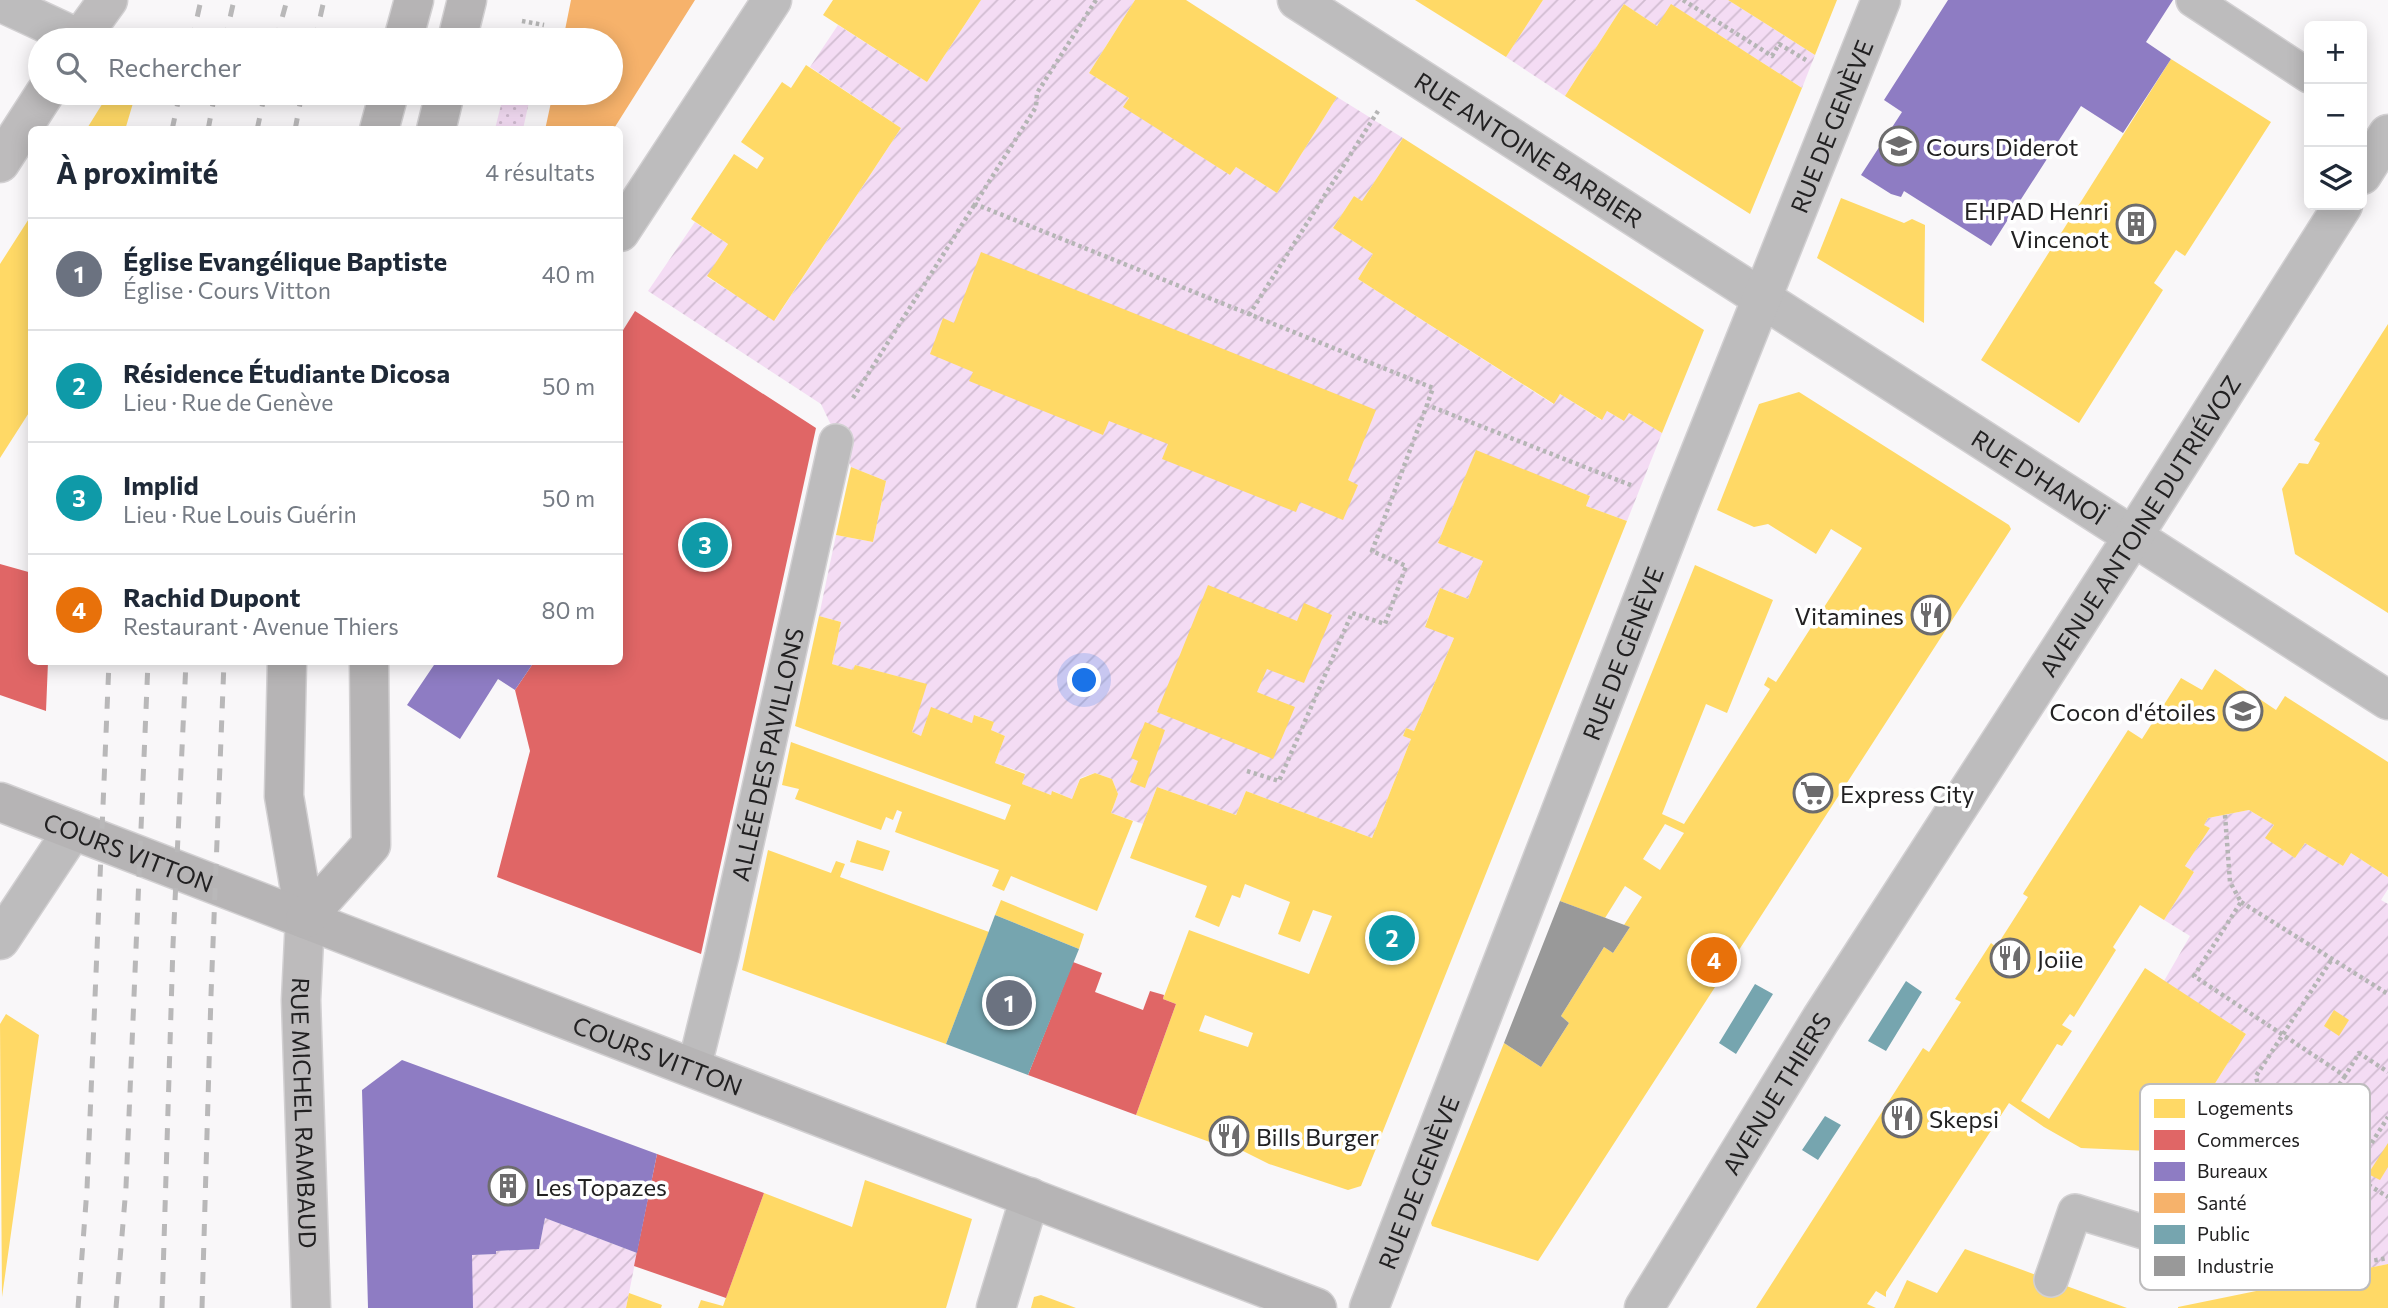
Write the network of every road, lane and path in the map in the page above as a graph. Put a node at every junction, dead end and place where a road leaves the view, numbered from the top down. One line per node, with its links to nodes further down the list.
1 (108, 0): 14 (main road)
2 (414, 0): 15 (main road)
3 (467, 0): 16 (main road)
4 (772, 0): 30 (street)
5 (1096, 0): 28 (path)
6 (1297, 0): 18 (street, RUE ANTOINE BARBIER)
7 (1683, 0): 17 (path)
8 (1881, 0): 31 (street, RUE DE GENÈVE)
9 (2193, 0): 19 (lane)
10 (0, 2): 13 (street)
11 (522, 21): 12 (path)
12 (544, 25)
13 (55, 28)
14 (88, 28)
15 (406, 28)
16 (460, 28)
17 (1811, 63)
18 (1406, 69): 31 (street, RUE ANTOINE BARBIER); 32 (path)
19 (2304, 73)
20 (38, 105): 26 (main road)
21 (386, 105): 23 (main road)
22 (442, 105): 24 (main road)
23 (380, 126)
24 (437, 126)
25 (2388, 134): 27 (street)
26 (0, 163)
27 (2367, 167)
28 (975, 204): 32 (path); 34 (path)
29 (2340, 210): 36 (street, AVENUE ANTOINE DUTRIÉVOZ)
30 (623, 227)
31 (1762, 297): 35 (street, RUE DE GENÈVE); 36 (street, RUE D'HANOÏ)
32 (1249, 315): 33 (path)
33 (1427, 405): 35 (path); 40 (path)
34 (836, 441): 51 (lane, ALLÉE DES PAVILLONS)
35 (1680, 503): 68 (street, RUE DE GENÈVE)
36 (2133, 538): 39 (street, RUE D'HANOÏ); 44 (street, AVENUE ANTOINE DUTRIÉVOZ)
37 (287, 665): 46 (main road)
38 (369, 665): 46 (main road)
39 (2388, 700)
40 (1247, 771)
41 (0, 802): 43 (main road, COURS VITTON)
42 (2225, 815): 45 (path)
43 (73, 830): 46 (main road, COURS VITTON); 47 (street)
44 (1911, 881): 69 (street, AVENUE THIERS)
45 (2241, 902): 48 (path); 50 (path)
46 (305, 919): 51 (main road, COURS VITTON); 65 (main road, RUE MICHEL RAMBAUD)
47 (0, 940)
48 (2332, 959): 49 (path); 50 (path)
49 (2388, 994)
50 (2282, 1034): 53 (path); 54 (path)
51 (694, 1068): 59 (main road, COURS VITTON)
52 (2388, 1072): 53 (path)
53 (2345, 1076): 55 (path)
54 (2258, 1084)
55 (2340, 1084)
56 (2388, 1117): 57 (path)
57 (2370, 1146)
58 (2370, 1186): 60 (path)
59 (1030, 1197): 66 (street); 67 (main road, COURS VITTON)
60 (2388, 1197)
61 (2140, 1231): 64 (lane)
62 (2388, 1258): 63 (path)
63 (2370, 1261)
64 (2052, 1280)
65 (311, 1308)
66 (996, 1308)
67 (1317, 1308)
68 (1369, 1308)
69 (1644, 1308)

